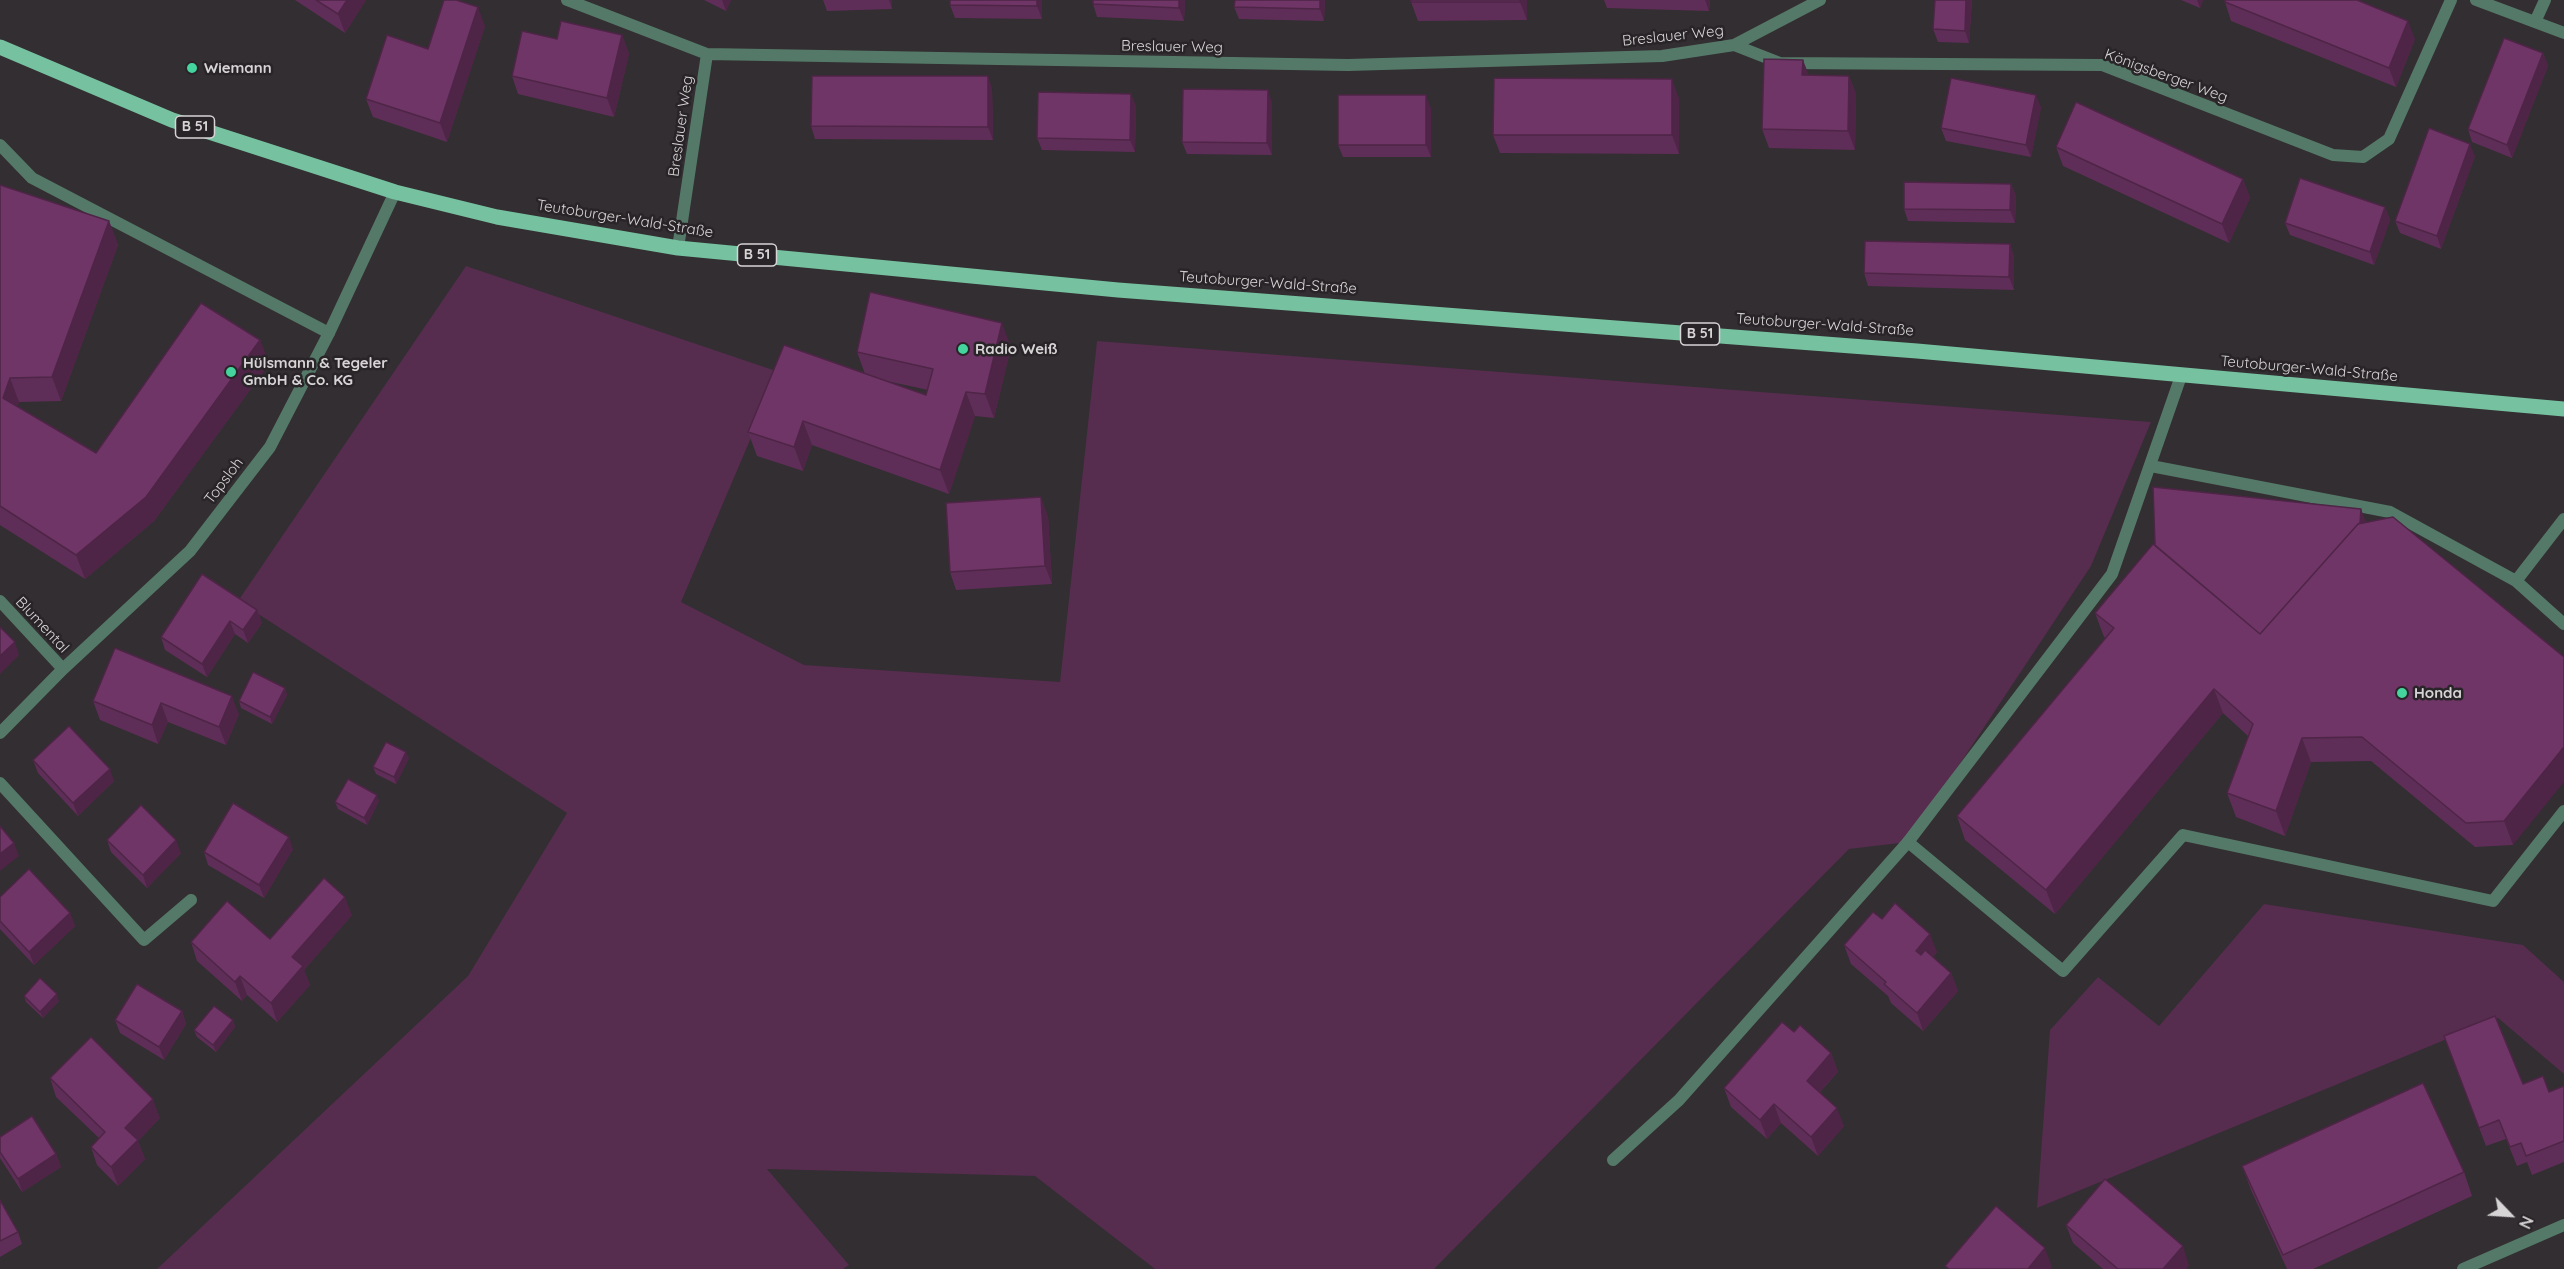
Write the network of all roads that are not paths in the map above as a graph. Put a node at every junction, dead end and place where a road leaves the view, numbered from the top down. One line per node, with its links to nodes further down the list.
1 (567, 0): 10 (street)
2 (1820, 0): 8 (street, Breslauer Weg)
3 (2451, 0): 8 (street, Königsberger Weg)
4 (2476, 0): 6 (street)
5 (2545, 0): 6 (street)
6 (2535, 22): 7 (street)
7 (2564, 33)
8 (1734, 45): 10 (street, Breslauer Weg)
9 (0, 47): 12 (main road, Teutoburger-Wald-Straße / B 51)
10 (707, 54): 13 (street, Breslauer Weg)
11 (0, 145): 14 (street)
12 (395, 192): 13 (main road, Teutoburger-Wald-Straße / B 51); 14 (street, Topsloh)
13 (678, 248): 15 (main road, Teutoburger-Wald-Straße / B 51)
14 (329, 333): 22 (street, Topsloh)
15 (2181, 376): 16 (main road, Teutoburger-Wald-Straße / B 51); 17 (street)
16 (2564, 409)
17 (2151, 466): 19 (street); 26 (street)
18 (2564, 519): 19 (street)
19 (2516, 581): 21 (street)
20 (0, 601): 22 (street, Blumental)
21 (2564, 624)
22 (63, 669): 23 (street, Topsloh)
23 (0, 733)
24 (0, 783): 27 (street)
25 (2564, 811): 26 (street)
26 (1908, 842): 28 (street)
27 (191, 900)
28 (1613, 1160)
29 (2564, 1225): 30 (street)
30 (2463, 1269)

